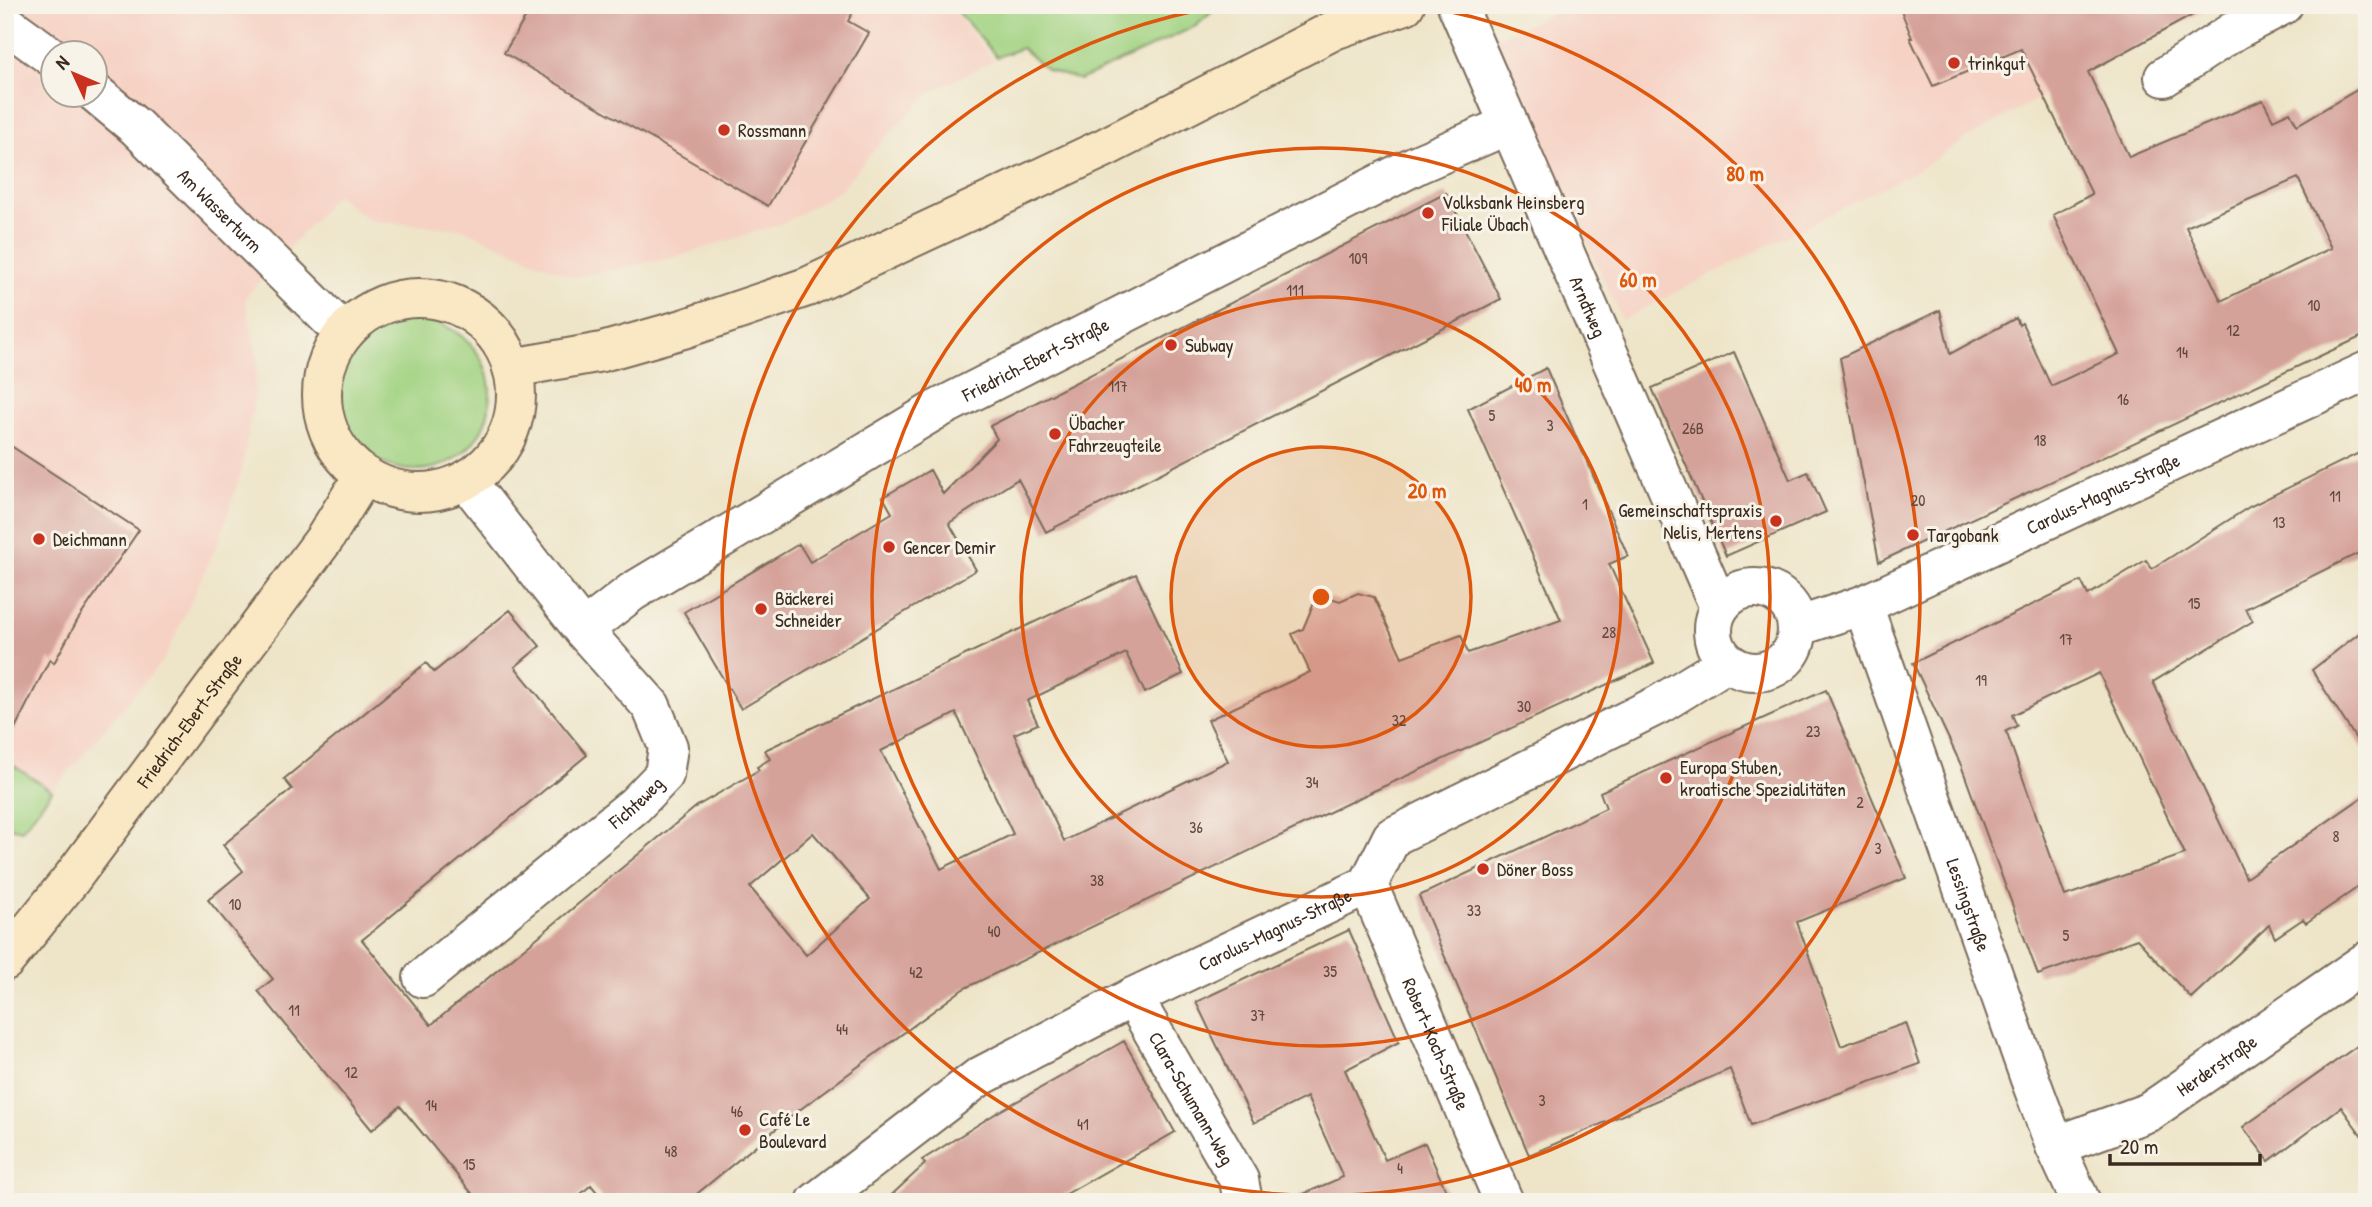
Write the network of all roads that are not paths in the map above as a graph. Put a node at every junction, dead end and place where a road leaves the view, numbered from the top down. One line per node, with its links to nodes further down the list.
1 (1405, 5): 10 (main road)
2 (1457, 5): 8 (street, Arndtweg)
3 (2283, 5): 6 (street)
4 (5, 23): 5 (street)
5 (38, 47)
6 (2164, 77)
7 (108, 104): 9 (street, Am Wasserturm)
8 (1508, 125): 15 (street, Arndtweg); 17 (street, Friedrich-Ebert-Straße)
9 (345, 333): 10 (main road); 12 (main road)
10 (512, 368): 13 (main road)
11 (2367, 371): 14 (street, Carolus-Magnus-Straße)
12 (364, 475): 13 (main road); 20 (main road, Friedrich-Ebert-Straße)
13 (466, 480): 17 (street, Fichteweg)
14 (1863, 605): 16 (street, Carolus-Magnus-Straße); 24 (street, Lessingstraße)
15 (1719, 607): 16 (street); 18 (street)
16 (1797, 627): 18 (street)
17 (583, 630): 22 (street, Fichteweg)
18 (1728, 662): 19 (street, Carolus-Magnus-Straße)
19 (1368, 885): 23 (street, Carolus-Magnus-Straße); 27 (street, Robert-Koch-Straße)
20 (5, 961)
21 (2367, 961): 24 (street, Herderstraße)
22 (423, 978)
23 (1133, 997): 25 (street, Carolus-Magnus-Straße); 26 (street, Clara-Schumann-Weg)
24 (2055, 1146): 28 (street, Lessingstraße)
25 (816, 1202)
26 (1243, 1202)
27 (1504, 1202)
28 (2081, 1202)

